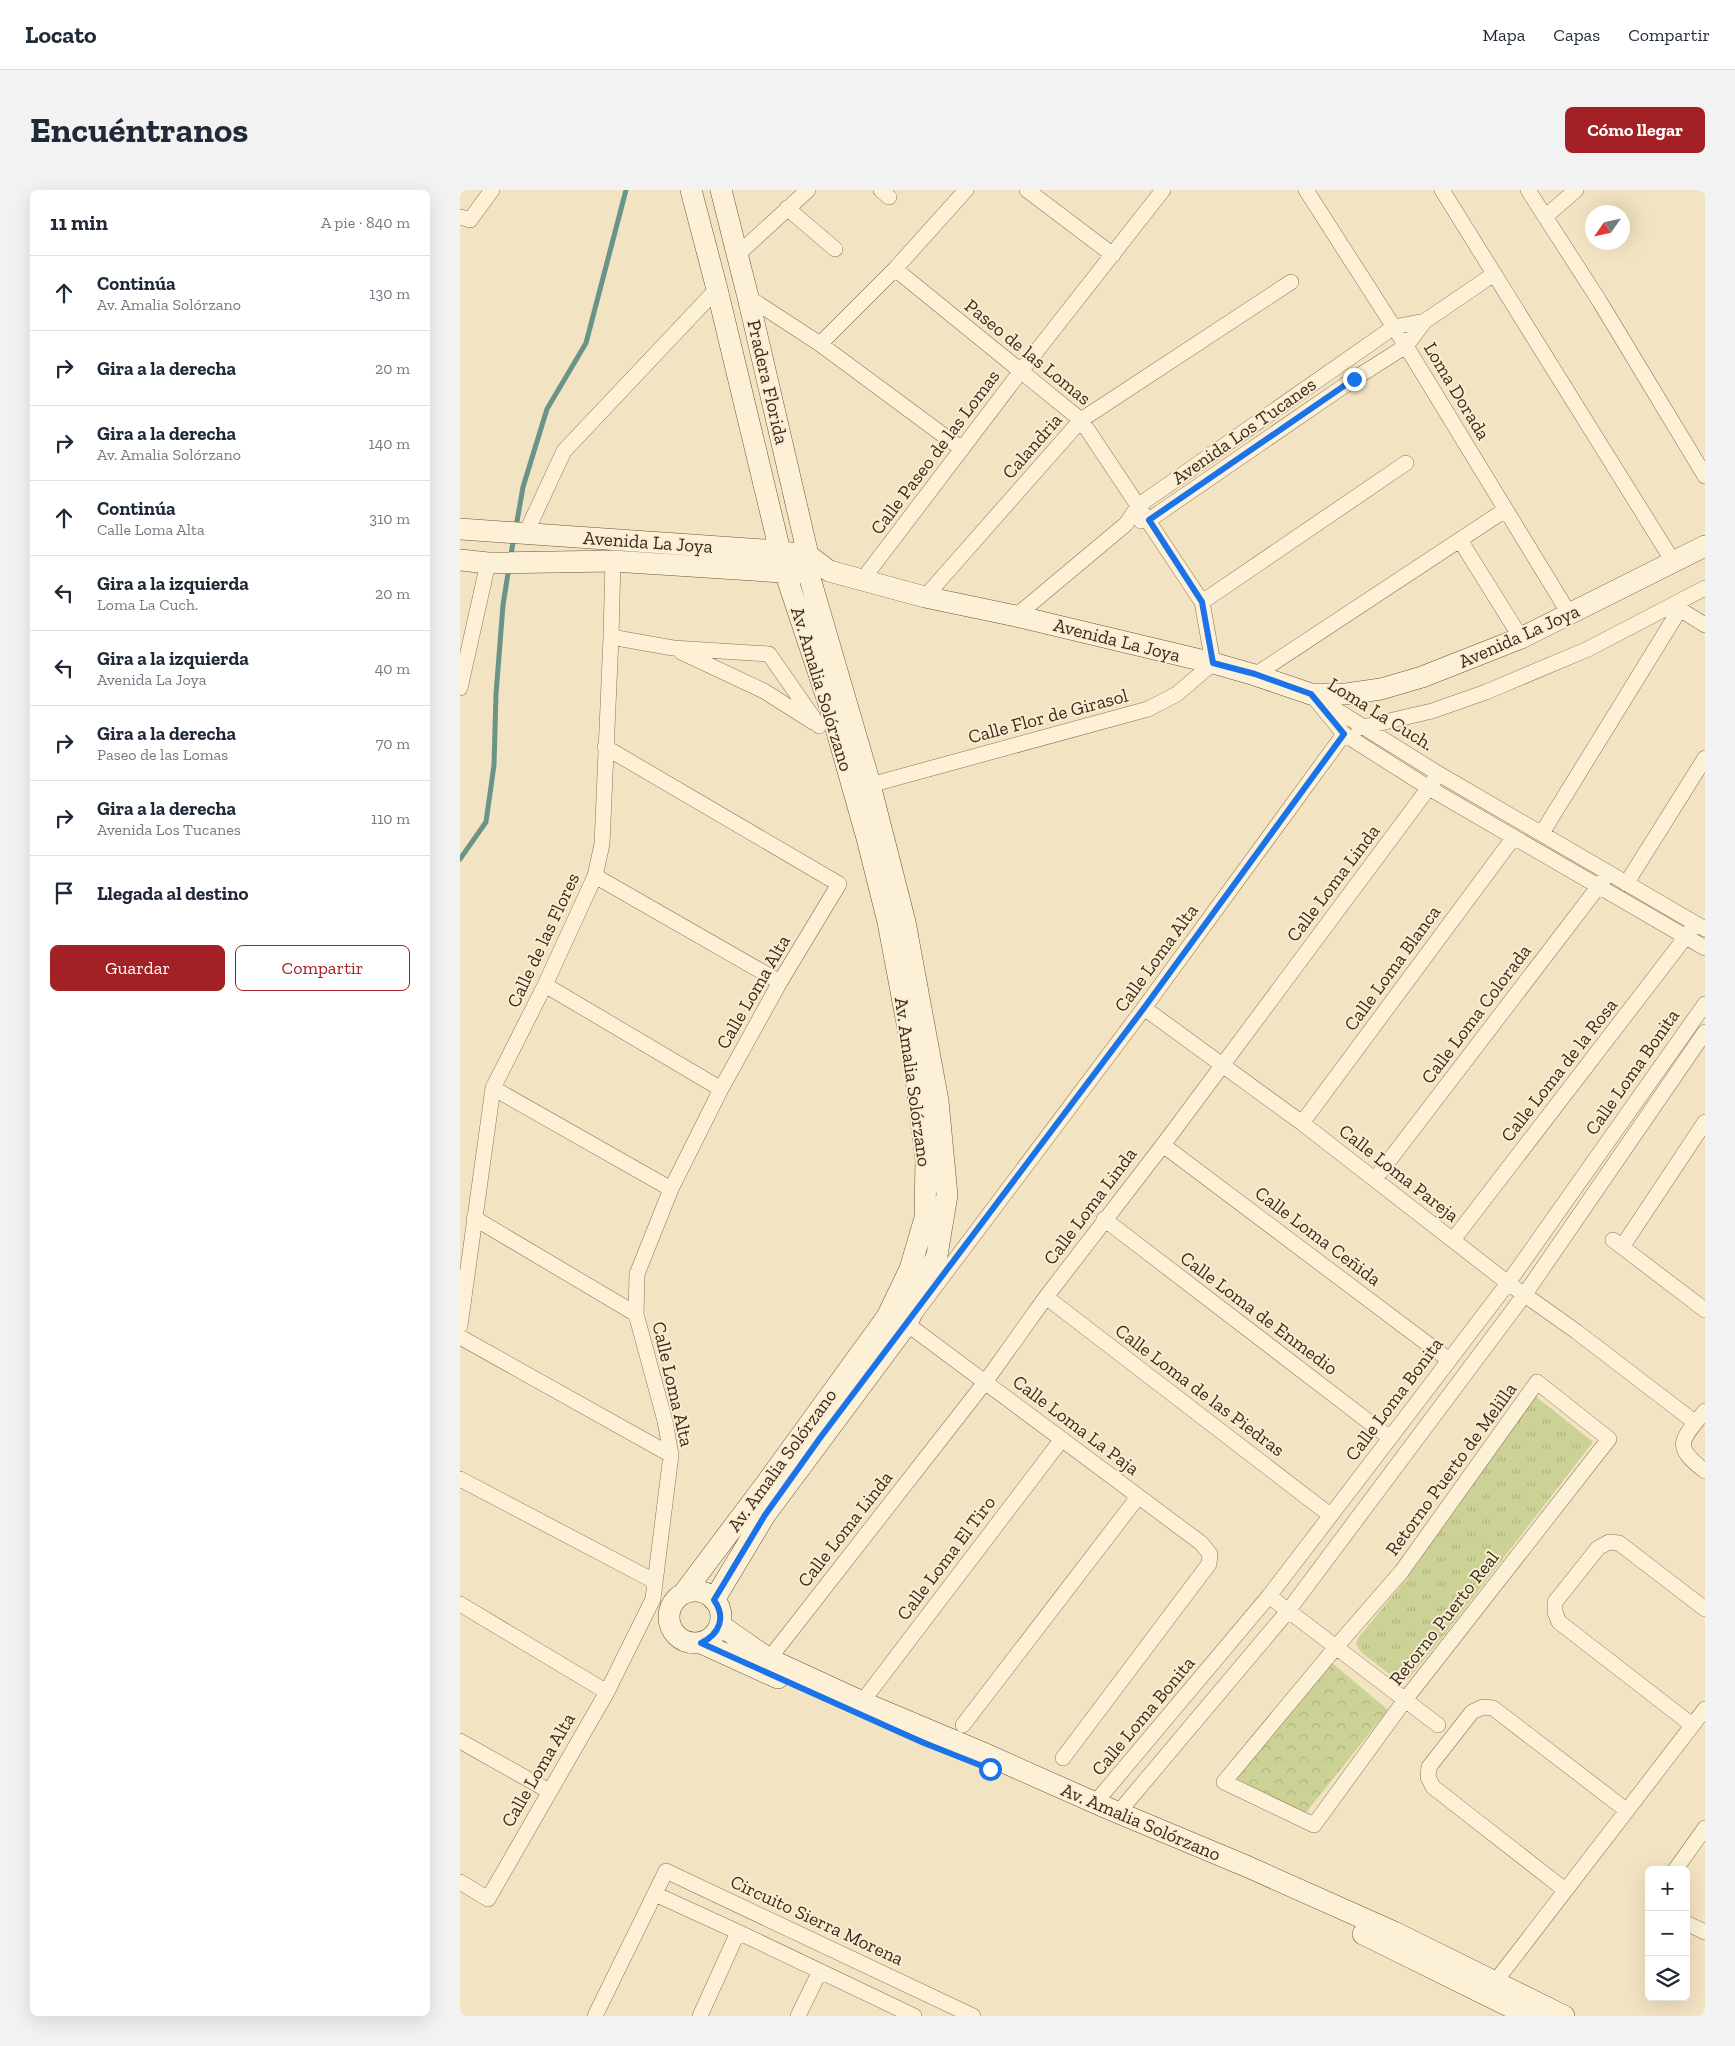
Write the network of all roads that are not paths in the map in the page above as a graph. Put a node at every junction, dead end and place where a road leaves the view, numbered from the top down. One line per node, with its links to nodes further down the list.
1 (492, 190): 14 (street)
2 (691, 190): 21 (main road, Pradera Florida)
3 (721, 190): 16 (main road, Pradera Florida)
4 (808, 190): 12 (street)
5 (966, 190): 18 (street)
6 (1027, 190): 17 (street)
7 (1163, 190): 17 (street, Calle Paseo de las Lomas)
8 (1306, 190): 24 (street, Loma Dorada)
9 (1442, 190): 19 (street)
10 (1528, 190): 13 (street)
11 (1576, 190): 13 (street)
12 (787, 208): 15 (street); 16 (street)
13 (1546, 216): 31 (street)
14 (465, 218)
15 (835, 249)
16 (737, 254): 22 (main road, Pradera Florida)
17 (1114, 255): 27 (street, Calle Paseo de las Lomas)
18 (895, 269): 25 (street); 27 (street, Paseo de las Lomas)
19 (1494, 274): 23 (street); 44 (street)
20 (1291, 282): 28 (street, Calandria)
21 (717, 290): 37 (street); 40 (main road, Pradera Florida)
22 (748, 297): 25 (street); 45 (main road, Pradera Florida)
23 (1425, 321): 24 (street); 26 (street)
24 (1394, 327): 26 (street, Loma Dorada); 32 (street, Avenida Los Tucanes)
25 (820, 344): 29 (street)
26 (1406, 346): 33 (street, Loma Dorada); 34 (street, Avenida Los Tucanes)
27 (1021, 371): 28 (street, Paseo de las Lomas); 29 (street, Calle Paseo de las Lomas)
28 (1081, 420): 32 (street, Paseo de las Lomas); 49 (street, Calandria)
29 (962, 448): 47 (street, Calle Paseo de las Lomas)
30 (1406, 463): 50 (street)
31 (1705, 476)
32 (1139, 505): 34 (street, Paseo de las Lomas); 35 (street, Avenida Los Tucanes)
33 (1505, 510): 38 (street); 52 (street, Loma Dorada)
34 (1149, 520): 35 (street, Avenida Los Tucanes); 50 (street, Paseo de las Lomas)
35 (1126, 524): 53 (street, Avenida Los Tucanes)
36 (460, 530): 37 (main road, Avenida La Joya)
37 (518, 532): 40 (main road, Avenida La Joya)
38 (1460, 540): 56 (street); 59 (street)
39 (1705, 546): 44 (main road, Avenida La Joya)
40 (780, 551): 45 (main road, Avenida La Joya); 46 (main road, Pradera Florida)
41 (460, 560): 43 (main road, Avenida La Joya)
42 (613, 561): 43 (main road, Avenida La Joya); 46 (main road, Avenida La Joya); 55 (street, Calle de las Flores)
43 (493, 563): 60 (street)
44 (1674, 563): 52 (main road, Avenida La Joya)
45 (816, 567): 46 (main road, Avenida La Joya); 47 (main road, Avenida La Joya); 99 (main road, Av. Amalia Solórzano)
46 (785, 572): 115 (main road, Av. Amalia Solórzano)
47 (863, 579): 49 (main road, Avenida La Joya)
48 (1705, 588): 51 (street, Avenida La Joya)
49 (925, 597): 53 (main road, Avenida La Joya)
50 (1202, 602): 58 (street, Paseo de las Lomas)
51 (1676, 607): 54 (street); 62 (street, Avenida La Joya); 69 (street)
52 (1570, 615): 56 (main road, Avenida La Joya)
53 (1016, 616): 58 (main road, Avenida La Joya)
54 (1705, 625)
55 (611, 637): 57 (street); 64 (street, Calle de las Flores)
56 (1521, 638): 61 (main road, Avenida La Joya)
57 (673, 648): 57 (street)
58 (1213, 663): 59 (main road, Avenida La Joya); 67 (street, Calle Flor de Girasol)
59 (1255, 674): 61 (main road, Avenida La Joya)
60 (460, 688)
61 (1311, 694): 62 (street, Loma La Cuch.); 63 (street, Loma La Cuch.)
62 (1363, 727): 63 (street, Avenida La Joya); 66 (street, Loma La Cuch.)
63 (1344, 734): 68 (street, Loma La Cuch.); 81 (street, Calle Loma Alta)
64 (605, 746): 72 (street, Calle de las Flores); 78 (street, Calle Loma Alta)
65 (1705, 758): 73 (street)
66 (1439, 774): 68 (street, Calle Loma Linda); 69 (street, Loma La Cuch.)
67 (881, 782)
68 (1429, 788): 70 (street, Loma La Cuch.); 83 (street, Calle Loma Linda)
69 (1542, 833): 71 (street, Loma La Cuch.)
70 (1514, 836): 74 (street, Loma La Cuch.); 87 (street, Calle Loma Blanca)
71 (1608, 873): 73 (street, Loma La Cuch.); 74 (street, Calle Loma Colorada)
72 (595, 876): 78 (street); 79 (street, Calle de las Flores)
73 (1626, 884): 75 (street, Loma La Cuch.)
74 (1599, 886): 76 (street, Loma La Cuch.); 89 (street, Calle Loma Colorada)
75 (1700, 926): 76 (street, Calle Loma de la Rosa)
76 (1686, 937): 77 (street, Loma La Cuch.); 93 (street, Calle Loma de la Rosa)
77 (1705, 948)
78 (780, 982): 85 (street, Calle Loma Alta)
79 (545, 985): 84 (street, Calle de las Flores); 85 (street)
80 (1705, 1004): 94 (street, Calle Loma Bonita)
81 (1144, 1008): 83 (street, Calle Loma Pareja); 99 (street, Calle Loma Alta)
82 (1705, 1032): 95 (street, Calle Loma Bonita)
83 (1222, 1064): 87 (street, Calle Loma Pareja); 88 (street, Calle Loma Linda)
84 (493, 1088): 90 (street); 91 (street, Calle de las Flores)
85 (721, 1089): 90 (street, Calle Loma Alta)
86 (1705, 1122): 97 (street)
87 (1302, 1123): 89 (street, Calle Loma Pareja)
88 (1163, 1145): 92 (street, Calle Loma Linda); 102 (street, Calle Loma Ceñida)
89 (1375, 1179): 93 (street, Calle Loma Pareja)
90 (671, 1190): 98 (street, Calle Loma Alta)
91 (474, 1218): 98 (street); 100 (street, Calle de las Flores)
92 (1104, 1220): 96 (street, Calle Loma Linda); 106 (street, Calle Loma de Enmedio)
93 (1453, 1240): 94 (street, Calle Loma Pareja)
94 (1508, 1282): 95 (street, Calle Loma Pareja); 102 (street, Calle Loma Bonita)
95 (1524, 1294): 105 (street, Calle Loma Pareja); 120 (street, Calle Loma Bonita)
96 (1046, 1298): 103 (street, Calle Loma Linda); 113 (street, Calle Loma de las Piedras)
97 (1704, 1307)
98 (636, 1314): 109 (street, Calle Loma Alta)
99 (907, 1324): 103 (street, Calle Loma La Paja); 117 (main road, Av. Amalia Solórzano)
100 (460, 1326)
101 (460, 1337): 109 (street)
102 (1449, 1360): 106 (street, Calle Loma Bonita)
103 (986, 1381): 107 (street, Calle Loma La Paja); 124 (street, Calle Loma Linda)
104 (1705, 1411): 110 (street)
105 (1688, 1417)
106 (1390, 1438): 113 (street, Calle Loma Bonita)
107 (1062, 1439): 112 (street, Calle Loma La Paja); 127 (street, Calle Loma El Tiro)
108 (1609, 1439): 123 (street, Retorno Puerto de Melilla); 126 (street, Retorno Puerto Real)
109 (671, 1455): 114 (street, Calle Loma Alta)
110 (1705, 1471)
111 (460, 1479): 114 (street)
112 (1138, 1496): 131 (street); 133 (street, Calle Loma La Paja)
113 (1330, 1515): 116 (street, Calle Loma Bonita)
114 (654, 1581): 125 (street, Calle Loma Alta)
115 (683, 1594): 117 (main road); 122 (main road)
116 (1269, 1596): 120 (street); 135 (street, Calle Loma Bonita)
117 (714, 1600): 121 (main road)
118 (460, 1604): 125 (street)
119 (1705, 1609): 130 (street)
120 (1288, 1611): 123 (street); 137 (street, Calle Loma Bonita)
121 (720, 1625): 122 (main road); 124 (main road, Av. Amalia Solórzano)
122 (701, 1643): 153 (main road, Av. Amalia Solórzano)
123 (1336, 1647): 126 (street); 126 (street, Retorno Puerto Real)
124 (769, 1659): 127 (main road, Av. Amalia Solórzano)
125 (607, 1692): 134 (street, Calle Loma Alta)
126 (1405, 1700): 129 (street)
127 (862, 1702): 135 (main road, Av. Amalia Solórzano)
128 (1705, 1709): 130 (street)
129 (1438, 1725)
130 (1692, 1725): 136 (street)
131 (963, 1726)
132 (460, 1741): 134 (street)
133 (1063, 1758)
134 (548, 1791): 140 (street, Calle Loma Alta)
135 (1095, 1803): 137 (main road, Av. Amalia Solórzano)
136 (1626, 1810): 141 (street); 141 (street)
137 (1118, 1813): 147 (main road, Av. Amalia Solórzano)
138 (1705, 1828): 139 (street)
139 (1678, 1866)
140 (460, 1882)
141 (1565, 1890): 147 (street)
142 (655, 1894): 144 (street); 149 (street, Circuito Sierra Morena); 152 (street, Circuito Sierra Morena)
143 (1690, 1924): 145 (street)
144 (738, 1932): 146 (street); 150 (street)
145 (1705, 1932)
146 (820, 1971): 148 (street); 151 (street)
147 (1495, 1982): 154 (main road, Av. Amalia Solórzano)
148 (906, 2014)
149 (595, 2016)
150 (700, 2016)
151 (798, 2016)
152 (973, 2016)
153 (1529, 2016)
154 (1564, 2016)

